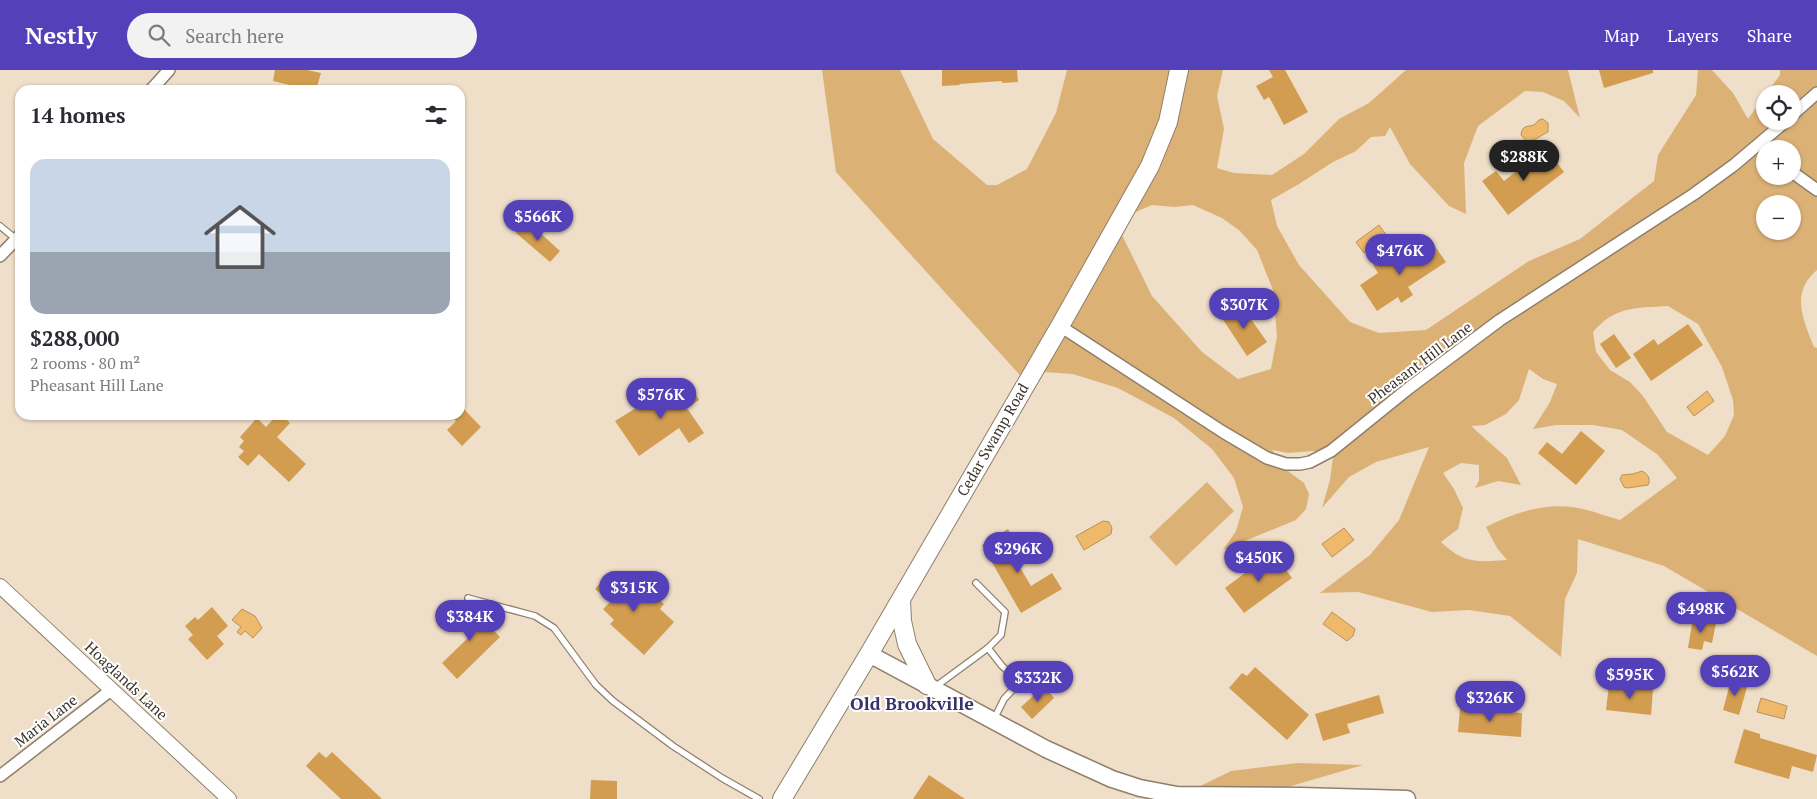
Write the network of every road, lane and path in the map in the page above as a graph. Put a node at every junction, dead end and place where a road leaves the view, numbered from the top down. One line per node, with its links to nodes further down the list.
1 (169, 70): 3 (street)
2 (1178, 70): 15 (main road, Cedar Swamp Road)
3 (156, 85)
4 (1817, 93): 5 (street)
5 (1801, 107)
6 (1778, 130): 7 (street, Pheasant Hill Lane)
7 (1769, 140)
8 (1756, 152): 15 (street, Pheasant Hill Lane)
9 (1801, 178): 10 (street)
10 (1817, 190)
11 (0, 226): 12 (lane)
12 (15, 234)
13 (15, 239): 14 (street)
14 (0, 256)
15 (1060, 326): 19 (main road, Cedar Swamp Road)
16 (976, 583): 20 (lane)
17 (0, 586): 23 (street, Hoaglands Lane)
18 (468, 598): 28 (lane)
19 (901, 600): 21 (main road, Cedar Swamp Road); 22 (main road)
20 (988, 648): 22 (lane); 24 (lane)
21 (869, 654): 22 (main road); 29 (main road, Cedar Swamp Road)
22 (930, 687): 24 (main road)
23 (111, 690): 25 (street, Maria Lane); 27 (street, Hoaglands Lane)
24 (993, 721): 26 (main road)
25 (0, 776)
26 (1302, 797): 30 (main road)
27 (229, 799)
28 (759, 799)
29 (782, 799)
30 (1408, 799)

